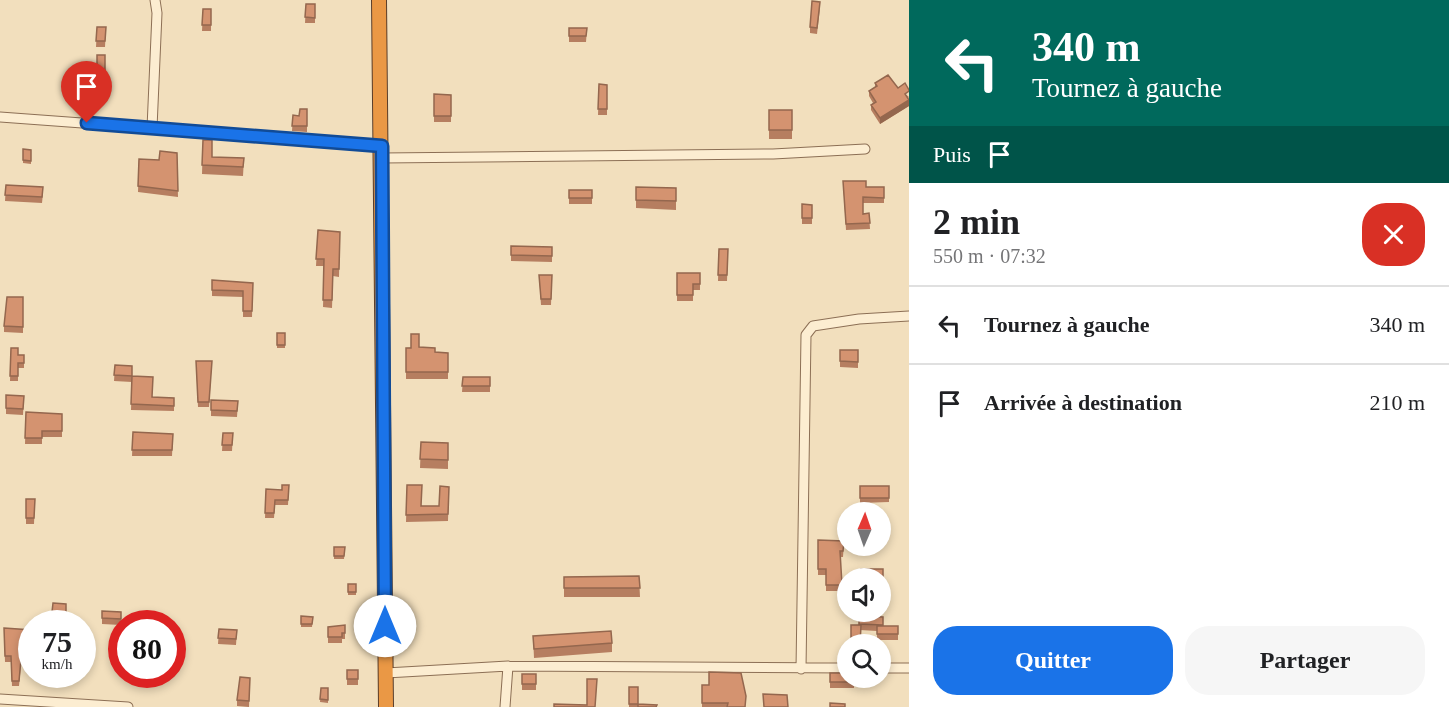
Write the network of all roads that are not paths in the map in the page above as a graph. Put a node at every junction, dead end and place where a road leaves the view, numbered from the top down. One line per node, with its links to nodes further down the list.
1 (155, 0): 4 (street)
2 (379, 0): 6 (highway)
3 (0, 117): 4 (street)
4 (152, 128): 6 (street)
5 (865, 148): 6 (street)
6 (382, 152): 13 (highway)
7 (909, 316): 12 (street)
8 (508, 666): 12 (street); 13 (street); 17 (street)
9 (837, 668): 12 (street)
10 (891, 668): 11 (street)
11 (909, 668)
12 (801, 669)
13 (386, 673): 16 (highway)
14 (0, 699): 15 (street)
15 (128, 707)
16 (386, 707)
17 (505, 707)

